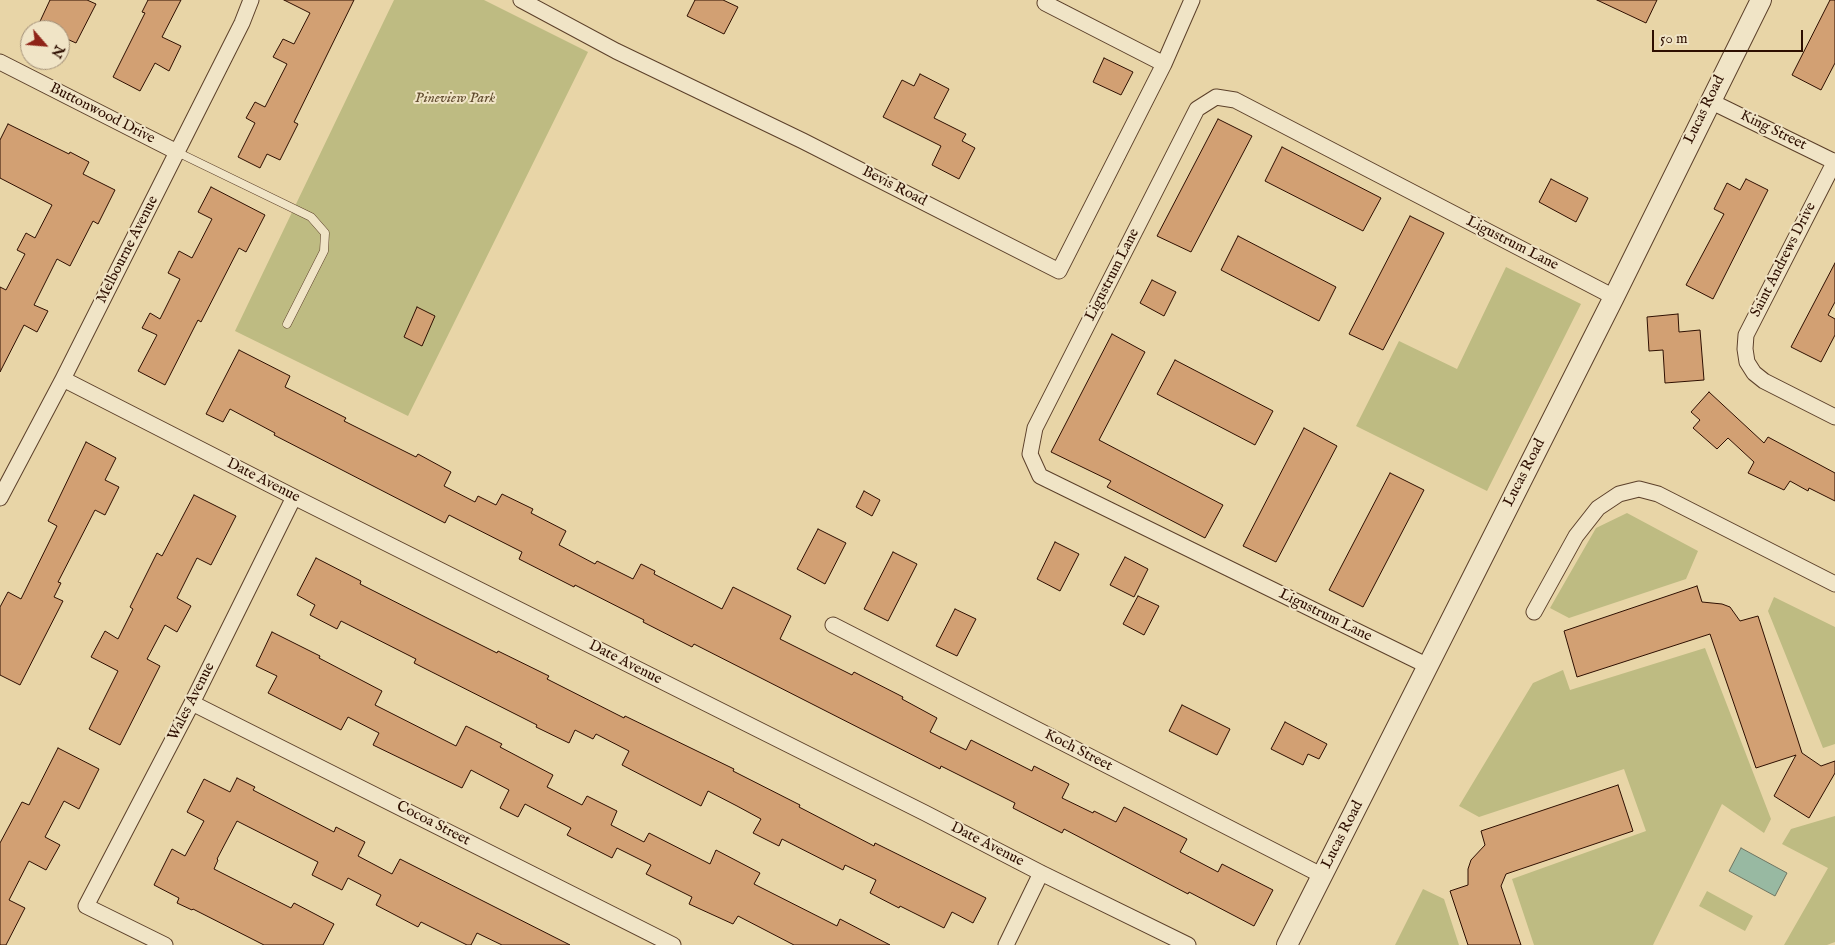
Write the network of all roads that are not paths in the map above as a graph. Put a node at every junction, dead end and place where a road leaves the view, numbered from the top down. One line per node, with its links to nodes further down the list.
1 (251, 0): 9 (street, Melbourne Avenue)
2 (521, 0): 7 (street, Bevis Road)
3 (1192, 0): 7 (street, Bevis Road)
4 (1760, 0): 8 (street, Lucas Road)
5 (1045, 3): 7 (street)
6 (0, 62): 9 (street, Buttonwood Drive)
7 (1164, 64)
8 (1710, 101): 10 (street, King Street); 11 (street, Lucas Road)
9 (177, 152): 12 (lane); 13 (street, Melbourne Avenue)
10 (1835, 162): 14 (street, Saint Andrews Drive)
11 (1614, 297): 20 (street, Lucas Road); 20 (street, Ligustrum Lane)
12 (287, 324)
13 (63, 379): 15 (street, Date Avenue); 16 (street, Melbourne Avenue)
14 (1835, 417)
15 (294, 497): 21 (street, Wales Avenue); 22 (street, Date Avenue)
16 (0, 498)
17 (1835, 584): 18 (street)
18 (1534, 612)
19 (833, 625): 23 (street, Koch Street)
20 (1428, 666): 23 (street, Lucas Road)
21 (192, 703): 24 (street, Wales Avenue); 25 (street, Cocoa Street)
22 (1041, 873): 26 (street); 27 (street, Date Avenue)
23 (1322, 876): 28 (street, Lucas Road)
24 (165, 945)
25 (673, 945)
26 (1006, 945)
27 (1188, 945)
28 (1287, 945)

